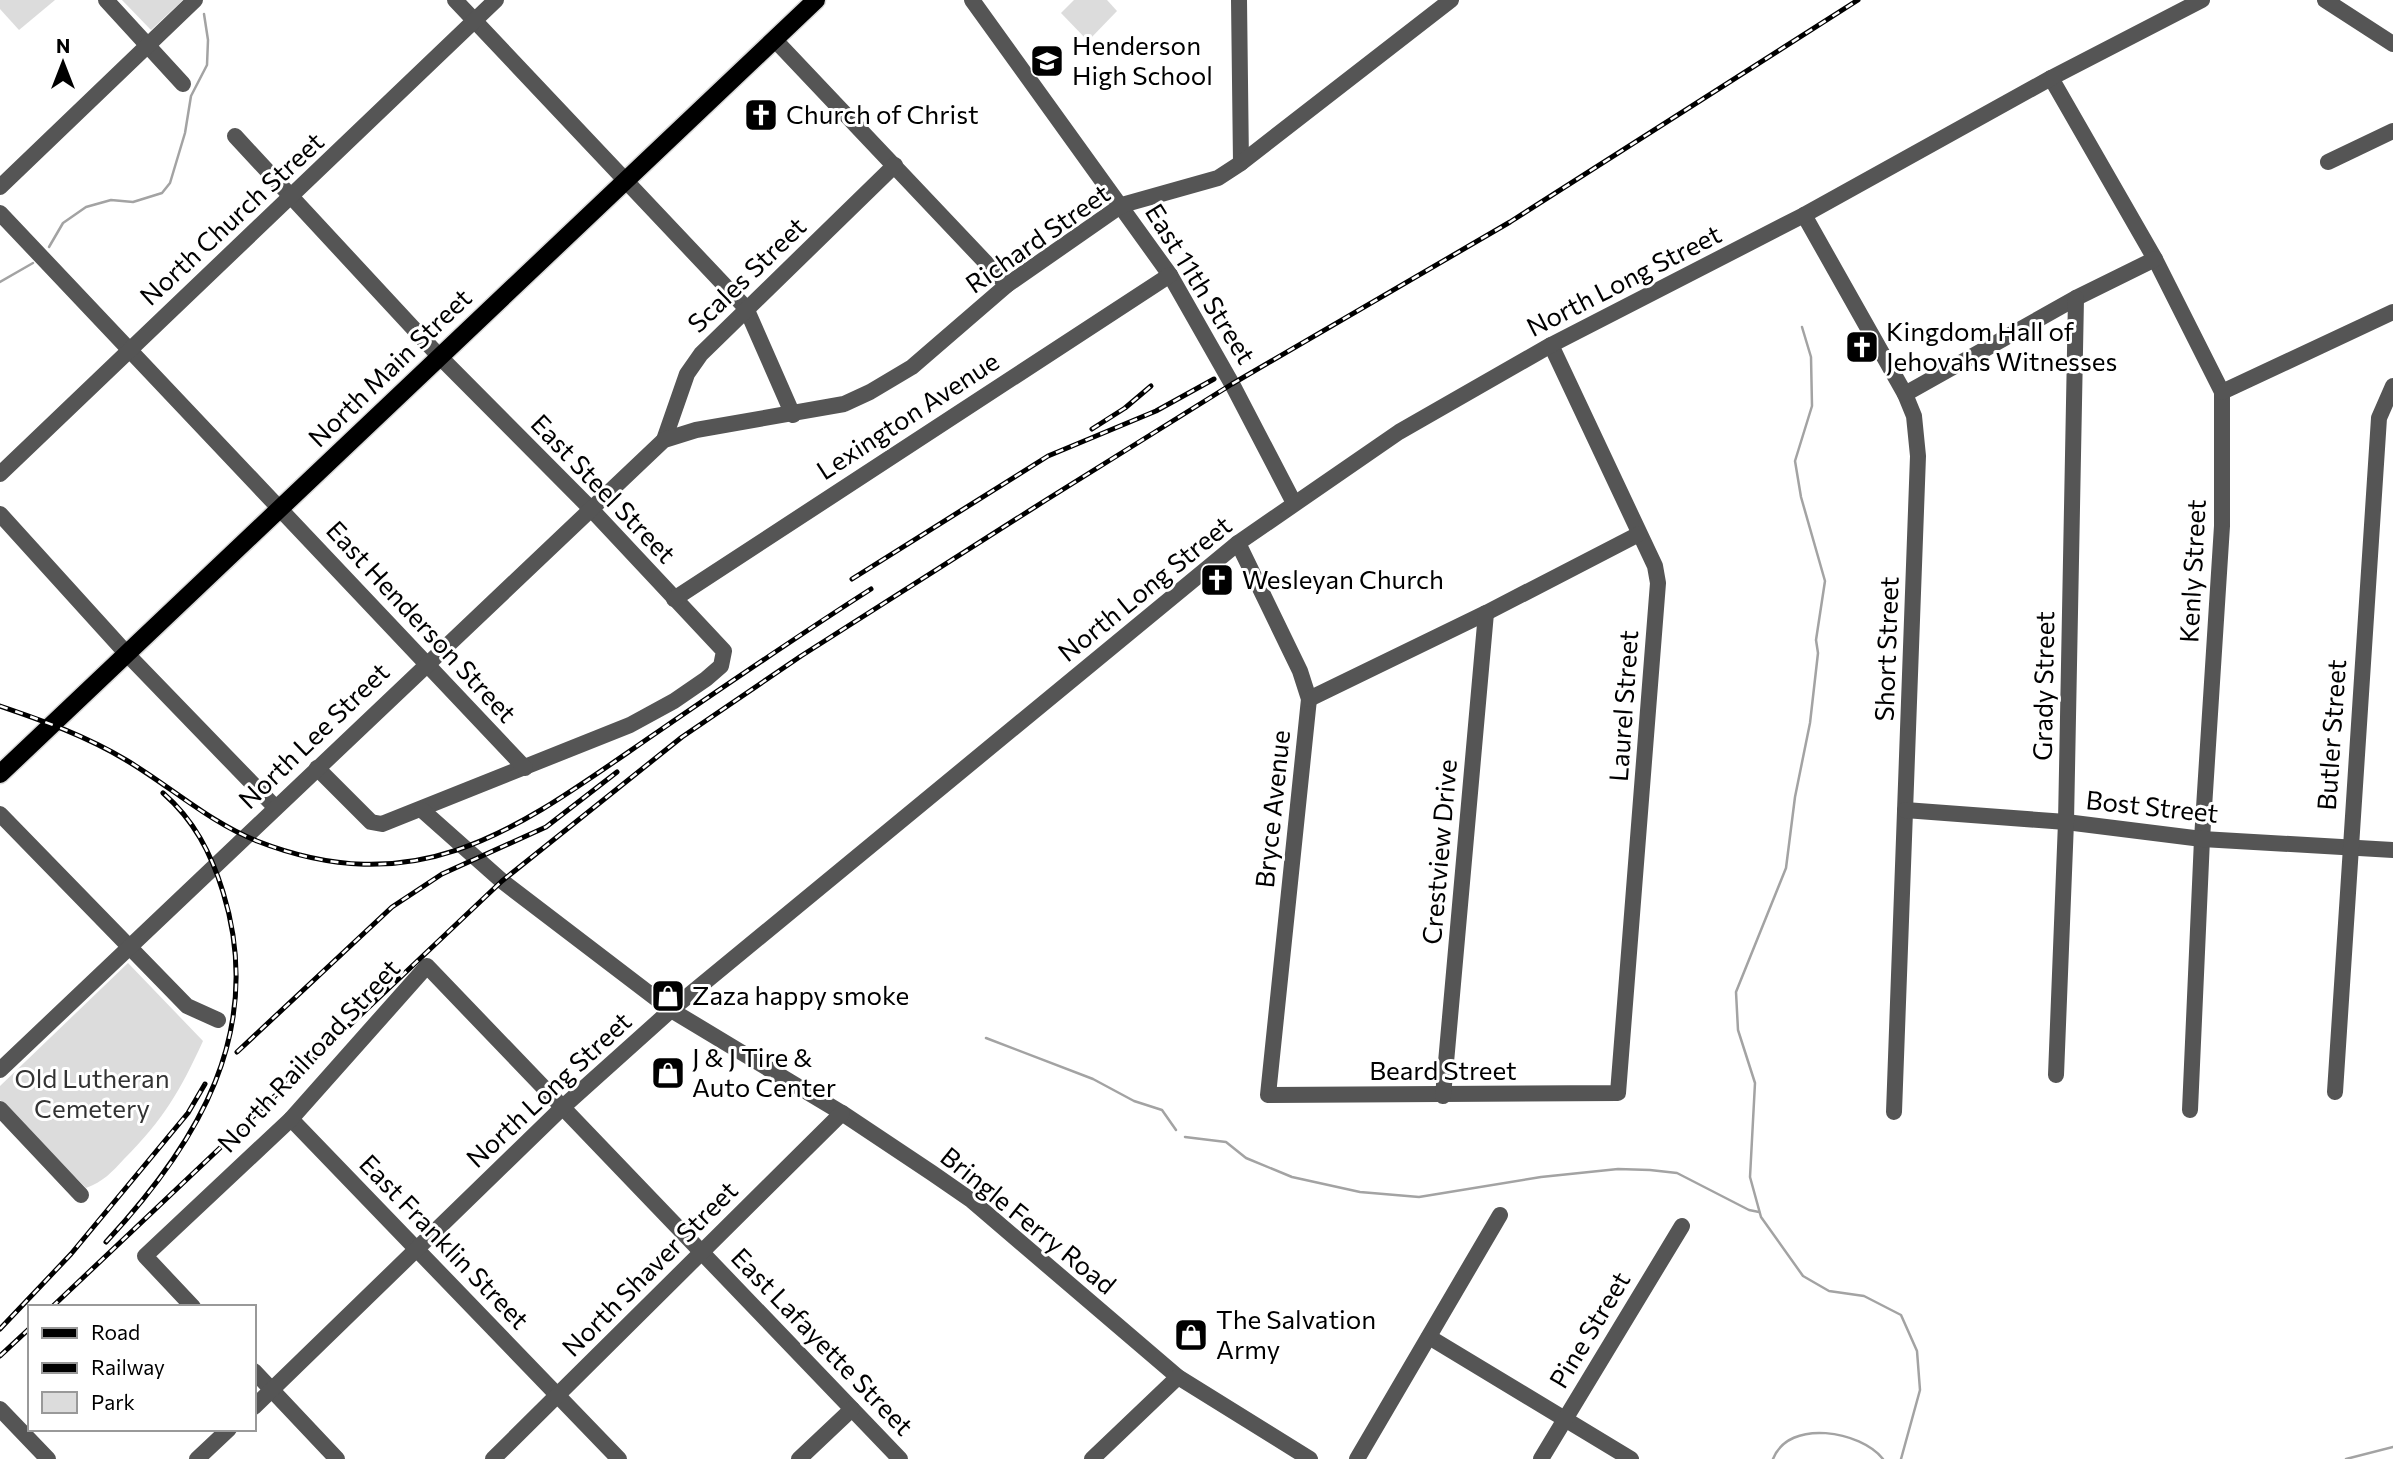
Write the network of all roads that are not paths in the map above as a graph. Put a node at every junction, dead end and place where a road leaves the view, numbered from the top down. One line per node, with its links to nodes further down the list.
1 (106, 0): 13 (street)
2 (195, 0): 13 (street)
3 (455, 0): 11 (street)
4 (496, 0): 11 (street, North Church Street)
5 (816, 0): 12 (main road, North Main Street)
6 (972, 0): 25 (street, East 11th Street)
7 (1239, 0): 20 (street)
8 (1451, 0): 20 (street, Richard Street)
9 (2203, 0): 15 (street, North Long Street)
10 (2325, 0): 14 (street)
11 (474, 20): 22 (street); 24 (street, North Church Street)
12 (775, 40): 21 (street); 22 (main road, North Main Street)
13 (148, 44): 16 (street); 23 (street)
14 (2393, 44)
15 (2051, 78): 27 (street, North Long Street); 28 (street, Kenly Street)
16 (183, 84)
17 (2393, 131): 19 (street)
18 (235, 136): 24 (street, East Steel Street)
19 (2328, 162)
20 (1241, 163): 25 (street, Richard Street)
21 (895, 165): 30 (street); 32 (street, Scales Street)
22 (625, 180): 32 (street); 36 (main road, North Main Street)
23 (0, 187)
24 (293, 197): 35 (street, North Church Street); 36 (street, East Steel Street)
25 (1122, 205): 29 (street, East 11th Street); 30 (street, Richard Street)
26 (0, 213): 35 (street, East Henderson Street)
27 (1804, 215): 34 (street, North Long Street); 39 (street, Short Street)
28 (2155, 259): 31 (street); 38 (street, Kenly Street)
29 (1170, 275): 43 (street, East 11th Street); 49 (street, Lexington Avenue)
30 (1007, 285): 40 (street, Richard Street)
31 (2076, 298): 39 (street); 61 (street, Grady Street)
32 (746, 308): 40 (street); 41 (street, Scales Street)
33 (2393, 312): 38 (street)
34 (1551, 345): 43 (street, North Long Street); 47 (street, Laurel Street)
35 (128, 349): 42 (street, North Church Street); 44 (street, East Henderson Street)
36 (439, 356): 44 (main road, North Main Street); 45 (street, East Steel Street)
37 (2393, 386): 63 (street, Butler Street)
38 (2222, 392): 62 (street, Kenly Street)
39 (1905, 394): 59 (street, Short Street)
40 (793, 415): 41 (street, Richard Street)
41 (664, 440): 45 (street, North Lee Street)
42 (0, 474)
43 (1294, 503): 48 (street, North Long Street)
44 (281, 509): 51 (main road, North Main Street); 52 (street, East Henderson Street)
45 (591, 509): 49 (street, East Steel Street); 52 (street, North Lee Street)
46 (0, 514): 51 (street)
47 (1639, 534): 50 (street); 71 (street, Laurel Street)
48 (1238, 543): 53 (street, Bryce Avenue); 66 (street, North Long Street)
49 (674, 599): 55 (street, East Steel Street)
50 (1486, 613): 53 (street); 73 (street, Crestview Drive)
51 (127, 654): 56 (main road, North Main Street); 57 (street)
52 (425, 663): 54 (street, North Lee Street); 55 (street, East Henderson Street)
53 (1310, 699): 72 (street, Bryce Avenue)
54 (317, 768): 57 (street, North Lee Street); 58 (street)
55 (525, 768): 58 (street)
56 (0, 774)
57 (275, 807): 65 (street, North Lee Street)
58 (422, 810): 66 (street)
59 (1905, 810): 61 (street, Bost Street); 77 (street, Short Street)
60 (0, 814): 65 (street)
61 (2066, 822): 62 (street, Bost Street); 69 (street, Grady Street)
62 (2202, 839): 63 (street, Bost Street); 76 (street, Kenly Street)
63 (2349, 846): 64 (street, Bost Street); 70 (street, Butler Street)
64 (2393, 850)
65 (128, 946): 67 (street); 68 (street, North Lee Street)
66 (671, 1010): 74 (street, North Long Street); 78 (street, Bringle Ferry Road)
67 (218, 1020)
68 (0, 1070)
69 (2056, 1075)
70 (2335, 1092)
71 (1619, 1093): 73 (street, Beard Street)
72 (1268, 1095): 73 (street, Beard Street)
73 (1443, 1096)
74 (564, 1106): 79 (street, North Railroad Street); 83 (street, North Long Street); 84 (street, East Lafayette Street)
75 (0, 1110): 80 (street)
76 (2190, 1110)
77 (1894, 1112)
78 (842, 1113): 84 (street, North Shaver Street); 88 (street, Bringle Ferry Road)
79 (291, 1119): 83 (street, East Franklin Street); 85 (street, North Railroad Street)
80 (81, 1195)
81 (1500, 1215): 86 (street)
82 (1682, 1226): 94 (street, Pine Street)
83 (416, 1250): 89 (street, North Long Street); 90 (street, East Franklin Street)
84 (703, 1251): 90 (street, North Shaver Street); 93 (street, East Lafayette Street)
85 (191, 1305)
86 (1429, 1337): 94 (street); 105 (street)
87 (256, 1373): 89 (street)
88 (1178, 1377): 103 (street); 104 (street, Bringle Ferry Road)
89 (272, 1391): 91 (street, North Long Street); 98 (street)
90 (558, 1395): 99 (street, North Shaver Street); 100 (street, East Franklin Street)
91 (256, 1405)
92 (0, 1409): 96 (street)
93 (852, 1409): 101 (street); 102 (street, East Lafayette Street)
94 (1566, 1418): 106 (street, Pine Street); 107 (street)
95 (227, 1431): 97 (street)
96 (48, 1459)
97 (197, 1459)
98 (337, 1459)
99 (493, 1459)
100 (620, 1459)
101 (799, 1459)
102 (900, 1459)
103 (1092, 1459)
104 (1310, 1459)
105 (1357, 1459)
106 (1541, 1459)
107 (1631, 1459)

